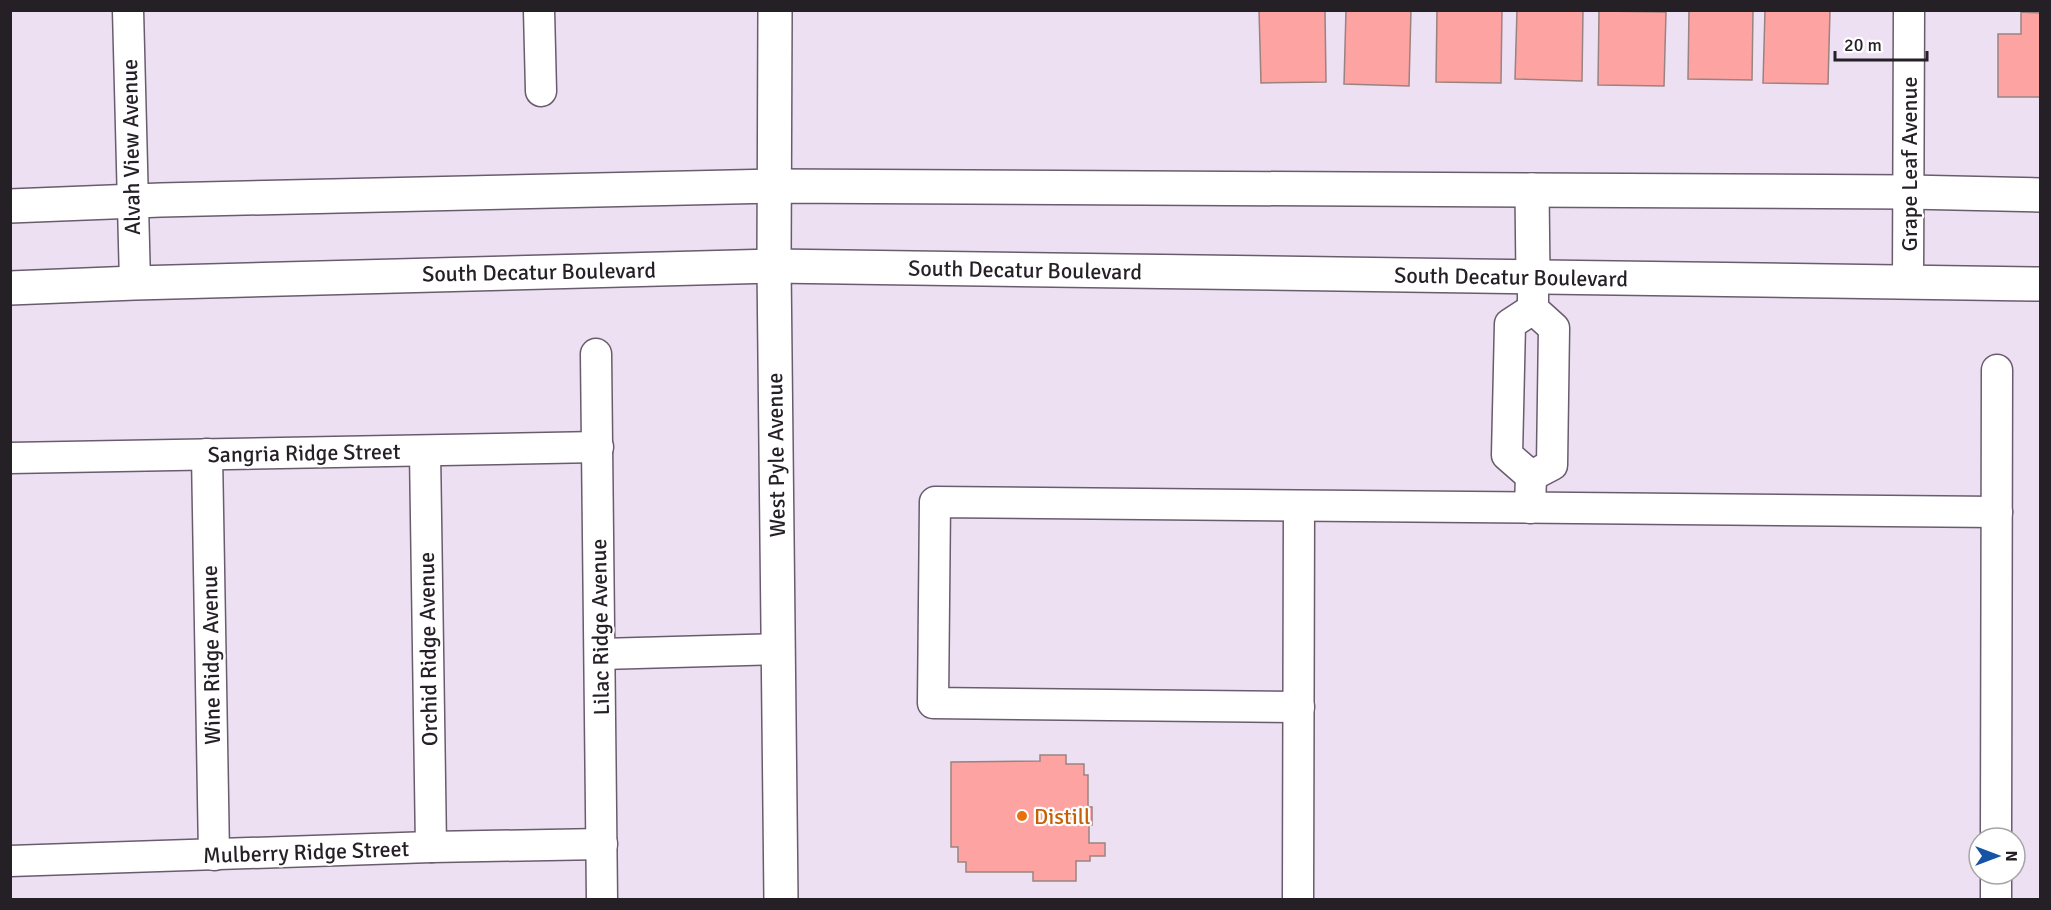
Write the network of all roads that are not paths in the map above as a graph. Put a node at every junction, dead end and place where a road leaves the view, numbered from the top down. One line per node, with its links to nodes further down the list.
1 (128, 10): 10 (street, Alvah View Avenue)
2 (539, 10): 5 (street)
3 (775, 10): 6 (main road, West Pyle Avenue)
4 (1910, 10): 8 (street, Grape Leaf Avenue)
5 (542, 91)
6 (774, 186): 7 (main road); 10 (main road); 12 (main road, West Pyle Avenue)
7 (1532, 190): 8 (main road); 13 (main road)
8 (1909, 192): 9 (main road); 14 (street, Grape Leaf Avenue)
9 (2040, 195)
10 (133, 201): 11 (main road); 15 (street, Alvah View Avenue)
11 (10, 206)
12 (774, 267): 13 (main road, South Decatur Boulevard); 15 (main road, South Decatur Boulevard); 29 (main road, West Pyle Avenue)
13 (1533, 277): 14 (main road, South Decatur Boulevard); 18 (street)
14 (1908, 282): 16 (main road, South Decatur Boulevard)
15 (135, 283): 17 (main road, South Decatur Boulevard)
16 (2040, 284)
17 (10, 288)
18 (1533, 309): 25 (street); 25 (street)
19 (596, 354): 21 (street, Lilac Ridge Avenue)
20 (1997, 370): 28 (street)
21 (598, 447): 22 (street, Sangria Ridge Street); 30 (street, Lilac Ridge Avenue)
22 (425, 451): 23 (street, Sangria Ridge Street); 34 (street, Orchid Ridge Avenue)
23 (207, 454): 24 (street, Sangria Ridge Street); 35 (street, Wine Ridge Avenue)
24 (10, 458)
25 (1531, 476): 27 (street)
26 (1299, 506): 27 (street); 31 (street); 31 (street)
27 (1530, 508): 28 (street)
28 (1997, 512): 32 (street)
29 (778, 649): 30 (street); 38 (main road, West Pyle Avenue)
30 (601, 654): 33 (street, Lilac Ridge Avenue)
31 (1299, 707): 39 (street)
32 (1996, 826)
33 (602, 844): 34 (street, Mulberry Ridge Street); 37 (street, Lilac Ridge Avenue)
34 (431, 847): 35 (street, Mulberry Ridge Street)
35 (214, 855): 36 (street, Mulberry Ridge Street)
36 (10, 861)
37 (602, 900)
38 (781, 900)
39 (1298, 900)

